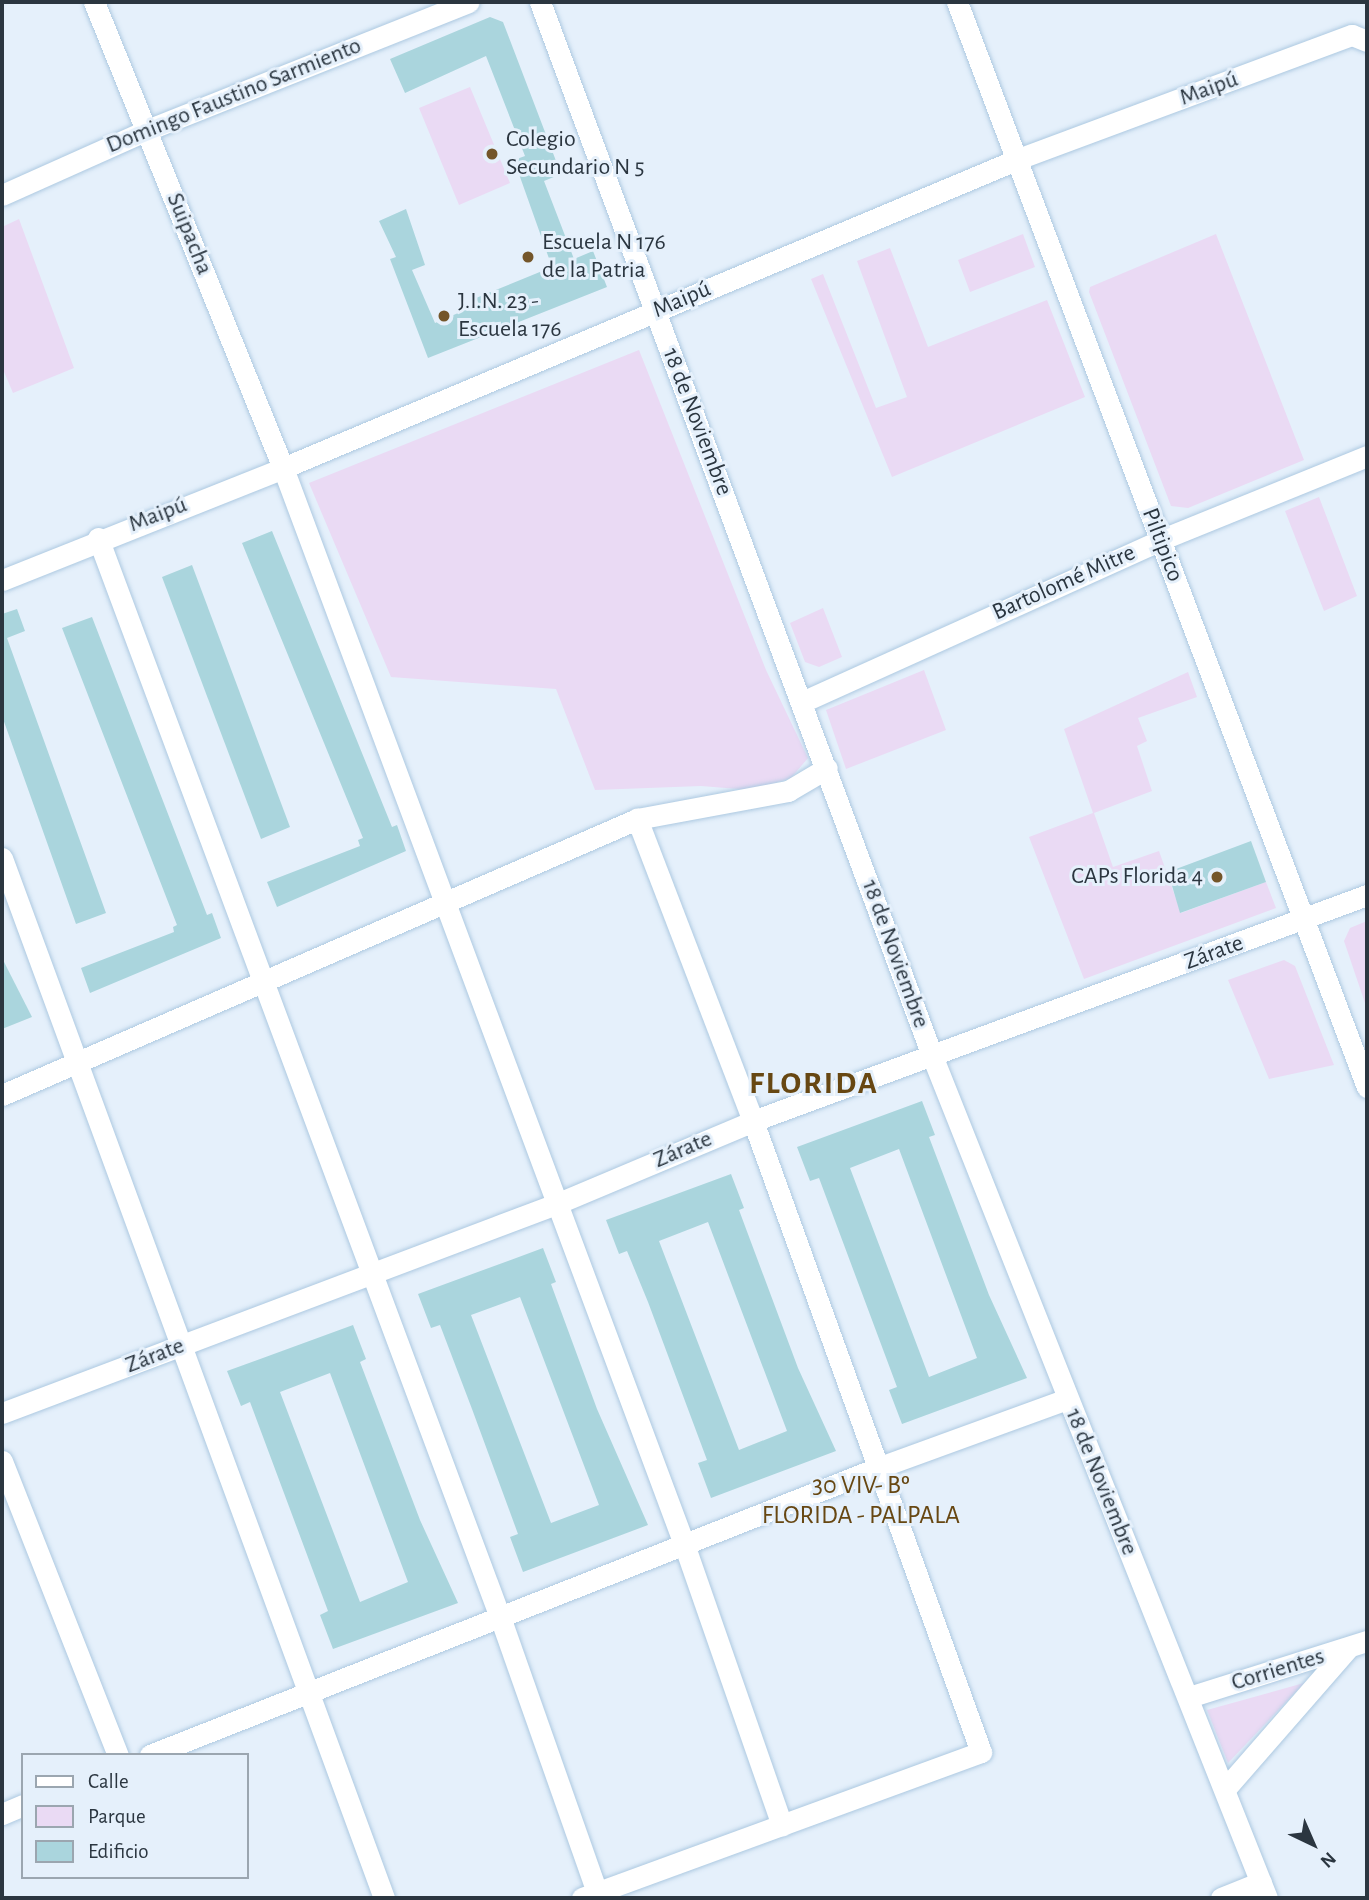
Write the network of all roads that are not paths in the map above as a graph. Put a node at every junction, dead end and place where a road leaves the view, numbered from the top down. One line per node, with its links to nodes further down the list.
1 (94, 2): 6 (street, Suipacha)
2 (468, 2): 6 (street, Domingo Faustino Sarmiento)
3 (540, 2): 9 (street, 18 de Noviembre)
4 (957, 2): 7 (street, Piltipico)
5 (1367, 41): 7 (street, Maipú)
6 (147, 130): 8 (street, Domingo Faustino Sarmiento); 11 (street, Suipacha)
7 (1018, 159): 9 (street, Maipú); 13 (street, Piltipico)
8 (2, 195)
9 (655, 311): 11 (street, Maipú); 15 (street, 18 de Noviembre)
10 (1367, 456): 13 (street, Bartolomé Mitre)
11 (283, 467): 12 (street, Maipú); 20 (street, Suipacha)
12 (98, 538): 14 (street, Maipú); 22 (street)
13 (1160, 540): 15 (street, Bartolomé Mitre); 21 (street, Piltipico)
14 (2, 580)
15 (802, 702): 16 (street, 18 de Noviembre)
16 (827, 768): 17 (street); 23 (street, 18 de Noviembre)
17 (637, 819): 20 (street); 27 (street)
18 (2, 858): 24 (street)
19 (1367, 895): 21 (street, Zárate)
20 (445, 900): 22 (street); 28 (street, Suipacha)
21 (1303, 921): 23 (street, Zárate); 25 (street, Piltipico)
22 (262, 979): 24 (street); 29 (street)
23 (931, 1053): 27 (street, Zárate); 31 (street, 18 de Noviembre)
24 (75, 1063): 26 (street); 30 (street)
25 (1367, 1087)
26 (2, 1094)
27 (753, 1121): 28 (street, Zárate); 34 (street)
28 (556, 1204): 29 (street, Zárate); 35 (street, Suipacha)
29 (371, 1272): 30 (street, Zárate); 36 (street)
30 (180, 1347): 32 (street, Zárate); 38 (street)
31 (1067, 1399): 34 (street); 39 (street, 18 de Noviembre)
32 (2, 1413)
33 (2, 1461): 40 (street)
34 (880, 1467): 35 (street); 45 (street)
35 (684, 1545): 36 (street); 45 (street, Suipacha)
36 (500, 1618): 38 (street); 47 (street)
37 (1357, 1644): 39 (street, Corrientes); 42 (street)
38 (311, 1695): 41 (street); 48 (street)
39 (1189, 1698): 42 (street, 18 de Noviembre)
40 (117, 1753)
41 (155, 1753)
42 (1225, 1789): 46 (street, 18 de Noviembre)
43 (21, 1806): 44 (street)
44 (2, 1814)
45 (782, 1825): 47 (street)
46 (1264, 1890): 49 (street)
47 (589, 1895)
48 (384, 1898)
49 (1221, 1898)

